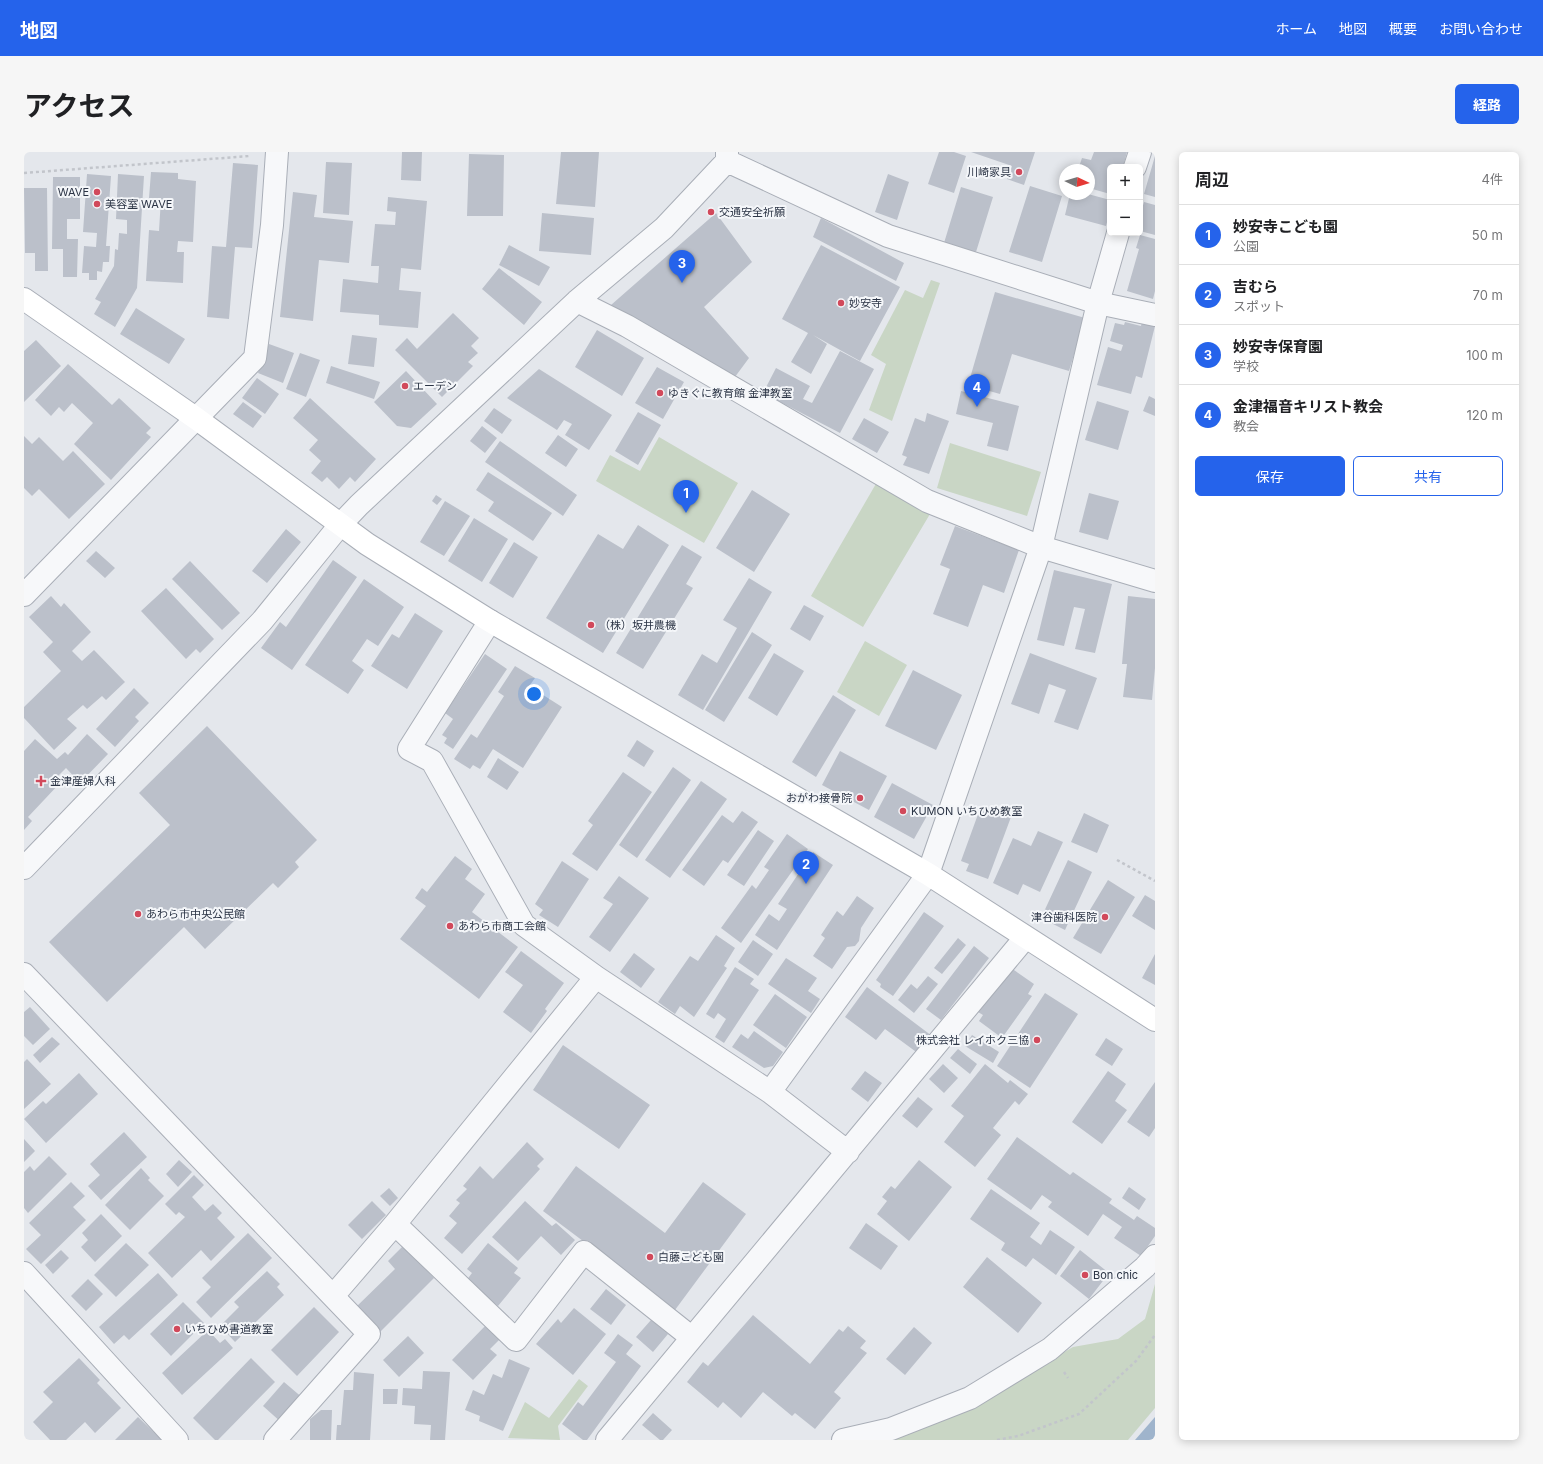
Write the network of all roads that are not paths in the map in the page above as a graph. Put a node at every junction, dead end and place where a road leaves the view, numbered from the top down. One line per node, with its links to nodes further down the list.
1 (277, 152): 10 (street)
2 (1140, 152): 4 (street)
3 (727, 156): 7 (street); 8 (street)
4 (1137, 164)
5 (1117, 236): 8 (street)
6 (24, 299): 10 (street)
7 (577, 302): 11 (street); 12 (street)
8 (1098, 303): 9 (street); 12 (street)
9 (1155, 315)
10 (197, 419): 11 (street); 14 (street)
11 (340, 525): 15 (street); 16 (street)
12 (1041, 547): 13 (street); 17 (street)
13 (1155, 580)
14 (24, 595)
15 (490, 622): 17 (street); 20 (street)
16 (24, 868)
17 (928, 874): 18 (street); 22 (street)
18 (1025, 938): 21 (street); 23 (street)
19 (24, 974): 27 (street)
20 (596, 977): 22 (street); 24 (street)
21 (1155, 1020)
22 (770, 1092): 23 (street)
23 (848, 1152): 28 (street)
24 (395, 1224): 27 (street); 28 (street)
25 (1155, 1256): 32 (street)
26 (24, 1273): 29 (street)
27 (333, 1296): 30 (street)
28 (692, 1337): 31 (street)
29 (177, 1440)
30 (275, 1440)
31 (607, 1440)
32 (843, 1440)

